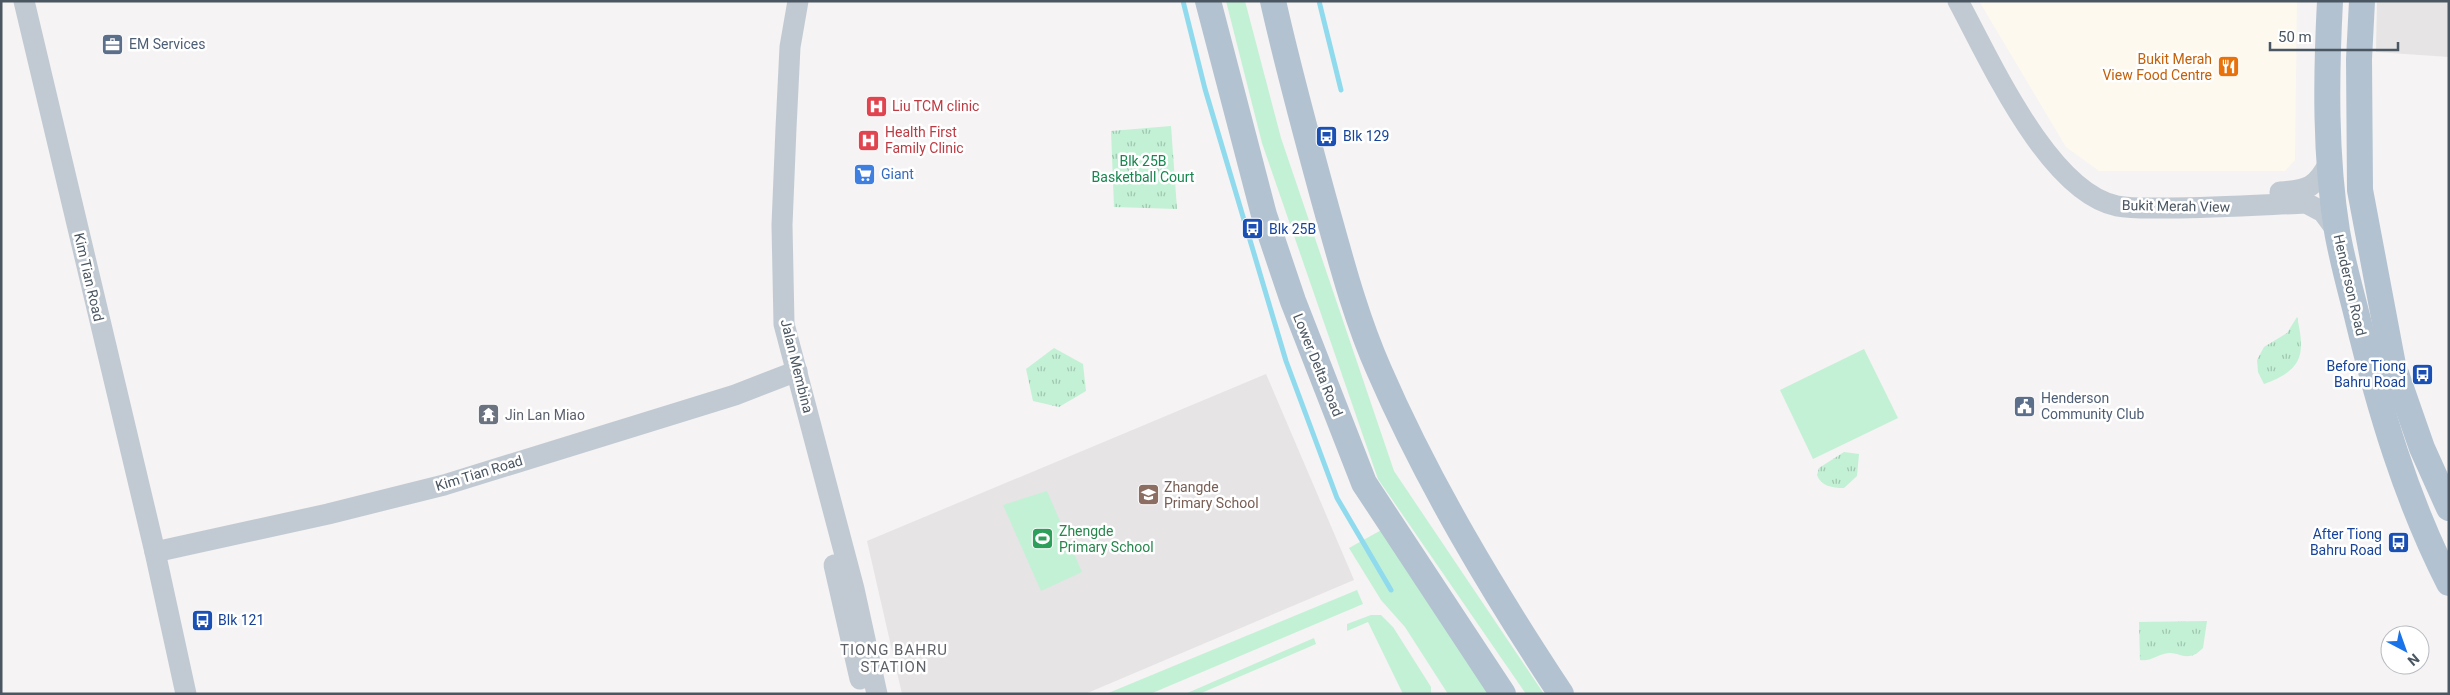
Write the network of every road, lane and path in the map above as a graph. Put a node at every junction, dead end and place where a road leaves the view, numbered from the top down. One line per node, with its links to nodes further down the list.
1 (24, 1): 14 (street, Kim Tian Road)
2 (789, 1): 12 (street, Jalan Membina)
3 (798, 1): 12 (street, Jalan Membina)
4 (1208, 1): 19 (main road, Lower Delta Road)
5 (1273, 1): 20 (main road)
6 (1958, 1): 11 (street, Bukit Merah View)
7 (1970, 1): 10 (street, Bukit Merah View)
8 (2330, 1): 10 (main road, Henderson Road)
9 (2362, 1): 13 (main road, Henderson Road)
10 (2330, 161): 11 (main road, Henderson Road)
11 (2337, 231): 15 (main road, Henderson Road)
12 (792, 374): 14 (street, Kim Tian Road); 17 (street, Jalan Membina); 18 (street, Jalan Membina)
13 (2449, 508)
14 (155, 552): 16 (street, Kim Tian Road)
15 (2449, 583)
16 (186, 694)
17 (863, 694)
18 (877, 694)
19 (1504, 694)
20 (1561, 694)

